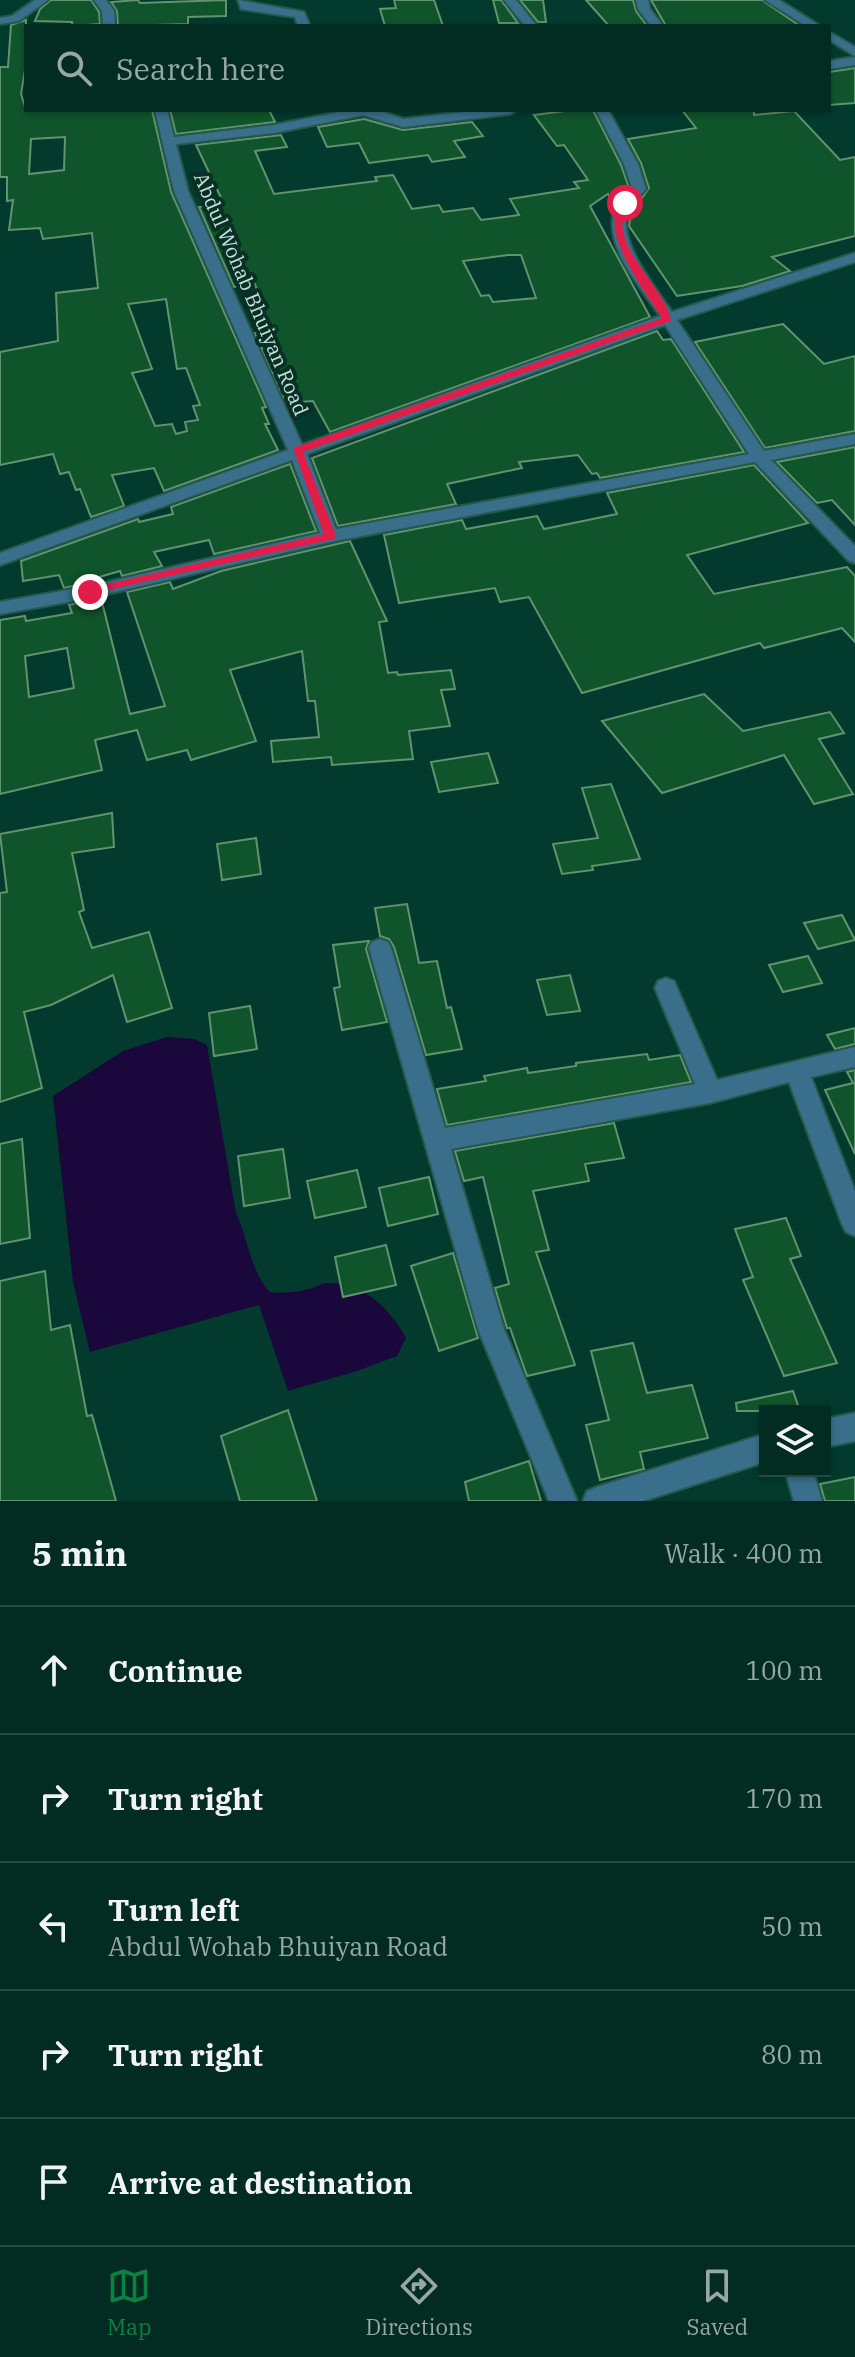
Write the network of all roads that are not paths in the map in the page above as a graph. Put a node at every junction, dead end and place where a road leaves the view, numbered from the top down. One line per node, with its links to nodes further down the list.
1 (42, 0): 7 (street)
2 (100, 0): 8 (street)
3 (244, 0): 9 (street)
4 (510, 0): 10 (street)
5 (642, 0): 11 (street)
6 (771, 0): 12 (street)
7 (0, 21)
8 (109, 24)
9 (303, 24)
10 (529, 24)
11 (655, 24)
12 (811, 24)
13 (831, 36): 14 (street)
14 (855, 52)
15 (855, 61): 16 (street)
16 (831, 65)
17 (162, 112): 23 (street, Abdul Wohab Bhuiyan Road)
18 (356, 112): 22 (street)
19 (378, 112): 20 (street)
20 (495, 112)
21 (603, 112): 25 (street)
22 (336, 113): 23 (street)
23 (170, 141): 27 (street, Abdul Wohab Bhuiyan Road)
24 (855, 257): 25 (street)
25 (667, 319): 27 (street); 28 (street)
26 (855, 439): 28 (street)
27 (297, 451): 29 (street, Abdul Wohab Bhuiyan Road); 31 (street)
28 (761, 459): 29 (street); 30 (street)
29 (330, 536): 32 (street)
30 (855, 557)
31 (0, 559)
32 (0, 608)
33 (380, 948): 38 (street)
34 (666, 988): 37 (street)
35 (855, 1057): 36 (street)
36 (796, 1070): 37 (street); 39 (street)
37 (710, 1092): 38 (street)
38 (435, 1141): 44 (street)
39 (855, 1224)
40 (855, 1427): 41 (street)
41 (831, 1432)
42 (759, 1450): 45 (street)
43 (801, 1477): 46 (street)
44 (563, 1501)
45 (597, 1501)
46 (808, 1501)

